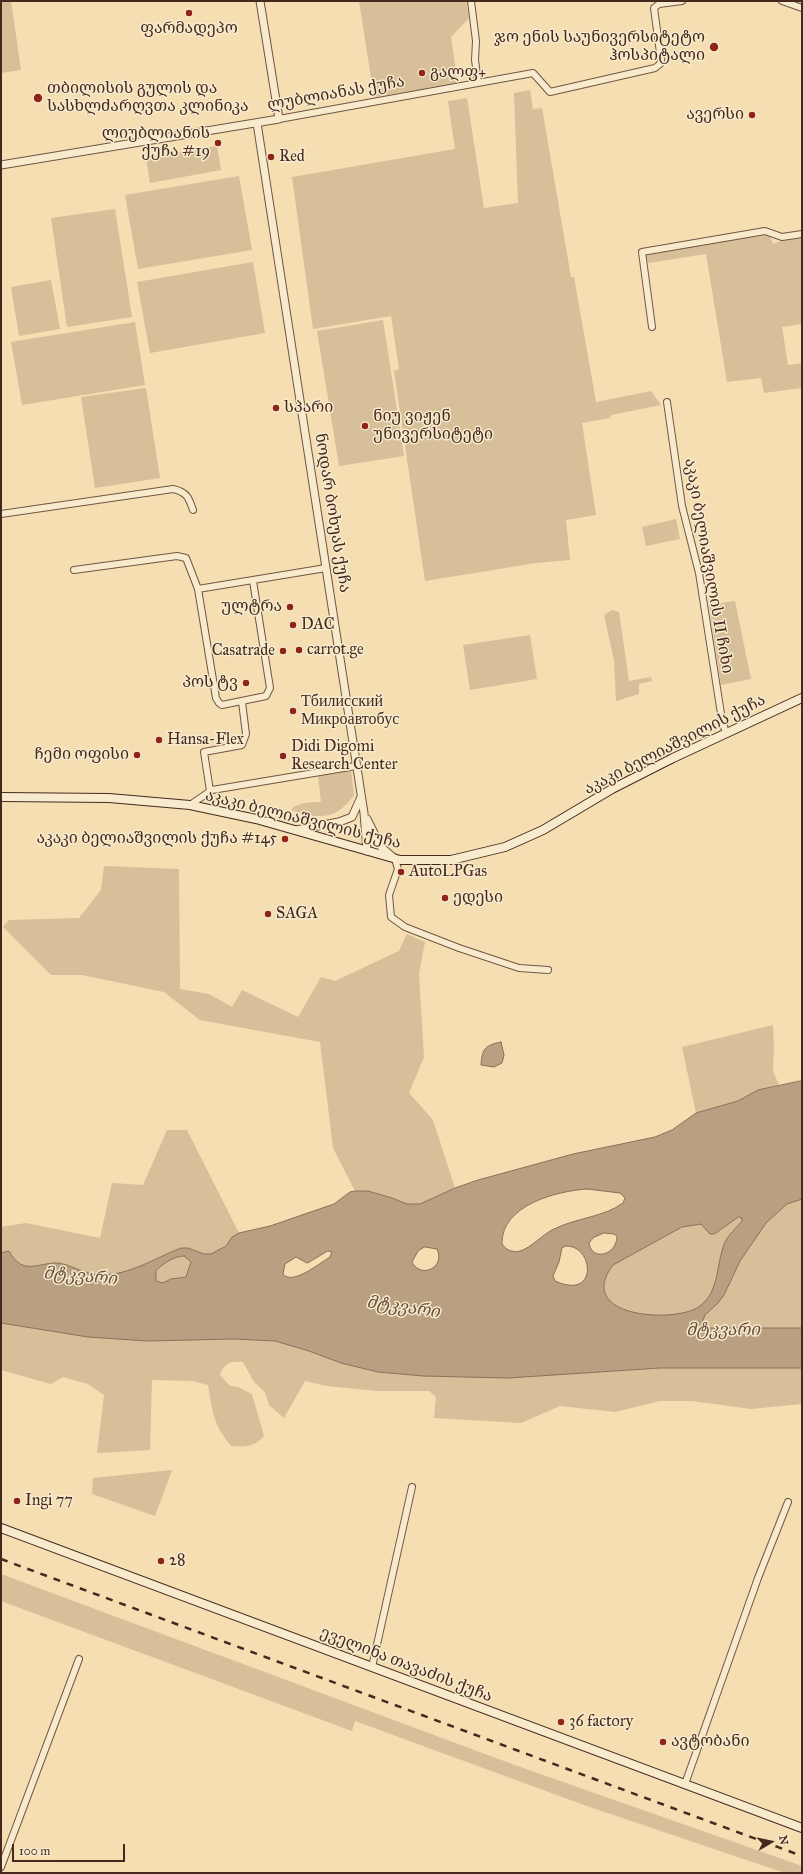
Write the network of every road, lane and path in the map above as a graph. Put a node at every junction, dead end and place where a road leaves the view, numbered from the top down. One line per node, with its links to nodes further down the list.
1 (260, 1): 7 (street)
2 (471, 1): 6 (street)
3 (682, 1): 6 (street, ლუბლიანას ქუჩა)
4 (782, 1): 5 (street)
5 (802, 8)
6 (478, 82): 7 (street, ლუბლიანას ქუჩა)
7 (279, 119): 8 (street, ლუბლიანას ქუჩა)
8 (257, 123): 9 (street, ლუბლიანას ქუჩა); 15 (street, ნოდარ ბოხუას ქუჩა)
9 (1, 165)
10 (802, 234): 11 (street)
11 (652, 327)
12 (666, 402): 21 (street, აკაკი ბელიაშვილის II ჩიხი)
13 (193, 510): 14 (street)
14 (1, 514)
15 (326, 568): 17 (street); 22 (street, ნოდარ ბოხუას ქუჩა)
16 (74, 570): 18 (street)
17 (253, 581): 18 (street); 20 (street)
18 (198, 589): 20 (street)
19 (802, 698): 21 (main road, აკაკი ბელიაშვილის ქუჩა)
20 (242, 702): 23 (street)
21 (726, 733): 30 (main road, აკაკი ბელიაშვილის ქუჩა)
22 (356, 766): 23 (street); 25 (street, ნოდარ ბოხუას ქუჩა)
23 (210, 791): 26 (street)
24 (1, 797): 26 (main road, აკაკი ბელიაშვილის ქუჩა)
25 (361, 797): 27 (street, ნოდარ ბოხუას ქუჩა); 28 (street)
26 (190, 805): 28 (main road, აკაკი ბელიაშვილის ქუჩა)
27 (364, 813): 29 (street); 30 (street)
28 (295, 830): 29 (main road, აკაკი ბელიაშვილის ქუჩა)
29 (367, 851): 30 (main road, აკაკი ბელიაშვილის ქუჩა)
30 (395, 858): 31 (street)
31 (548, 970)
32 (412, 1487): 36 (street)
33 (788, 1502): 37 (street)
34 (1, 1528): 36 (main road, ეველინა თავაძის ქუჩა)
35 (79, 1659): 39 (street)
36 (372, 1667): 37 (main road, ეველინა თავაძის ქუჩა)
37 (685, 1784): 38 (main road, ეველინა თავაძის ქუჩა)
38 (802, 1828)
39 (1, 1867)

